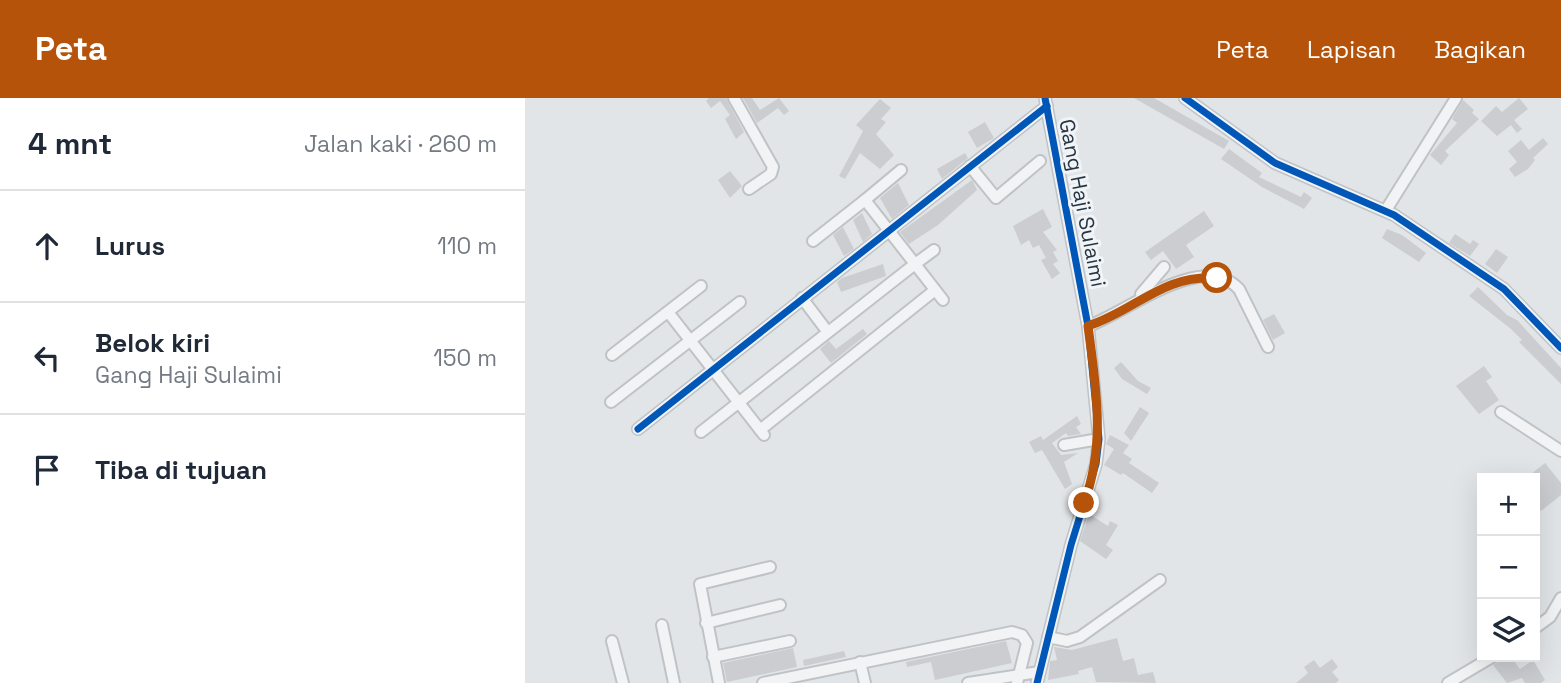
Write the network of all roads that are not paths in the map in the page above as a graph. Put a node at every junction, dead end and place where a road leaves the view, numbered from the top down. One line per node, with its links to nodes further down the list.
1 (734, 98): 8 (street)
2 (1185, 98): 10 (street)
3 (1456, 98): 10 (street)
4 (1046, 102): 6 (street); 23 (street, Gang Haji Sulaimi)
5 (1040, 161): 6 (street)
6 (970, 166): 11 (street)
7 (901, 170): 9 (street)
8 (749, 189)
9 (865, 200): 11 (street); 12 (street)
10 (1386, 211): 27 (street)
11 (890, 233): 14 (street); 18 (street)
12 (813, 241)
13 (934, 250): 14 (street)
14 (915, 264): 17 (street); 24 (street)
15 (1164, 267): 21 (street)
16 (701, 286): 22 (street)
17 (935, 290): 19 (street); 31 (street)
18 (802, 298): 24 (street); 29 (street)
19 (943, 300)
20 (740, 302): 25 (street)
21 (1135, 302): 23 (street); 26 (street)
22 (668, 312): 25 (street); 28 (street)
23 (1088, 326): 35 (street, Gang Haji Sulaimi)
24 (827, 331): 31 (street)
25 (690, 341): 29 (street); 30 (street)
26 (1268, 347)
27 (1561, 348)
28 (612, 355)
29 (713, 369): 31 (street); 33 (street)
30 (611, 402)
31 (739, 403): 34 (street)
32 (1501, 412): 37 (street)
33 (638, 429)
34 (701, 432)
35 (1099, 439): 36 (street); 45 (street, Gang Haji Sulaimi)
36 (1064, 445)
37 (1561, 451)
38 (770, 567): 42 (street)
39 (1160, 580): 45 (street)
40 (1561, 598): 43 (street)
41 (779, 605): 42 (street)
42 (706, 623): 48 (street)
43 (1540, 624)
44 (662, 625): 54 (street)
45 (1048, 637): 51 (street, Gang Haji Sulaimi)
46 (612, 641): 53 (street)
47 (790, 641): 48 (street)
48 (713, 657): 55 (street)
49 (860, 662): 52 (street); 56 (street); 57 (street)
50 (1484, 662): 59 (street)
51 (1038, 677): 52 (street)
52 (1019, 678): 58 (street)
53 (622, 683)
54 (674, 683)
55 (719, 683)
56 (763, 683)
57 (865, 683)
58 (968, 683)
59 (1448, 683)

